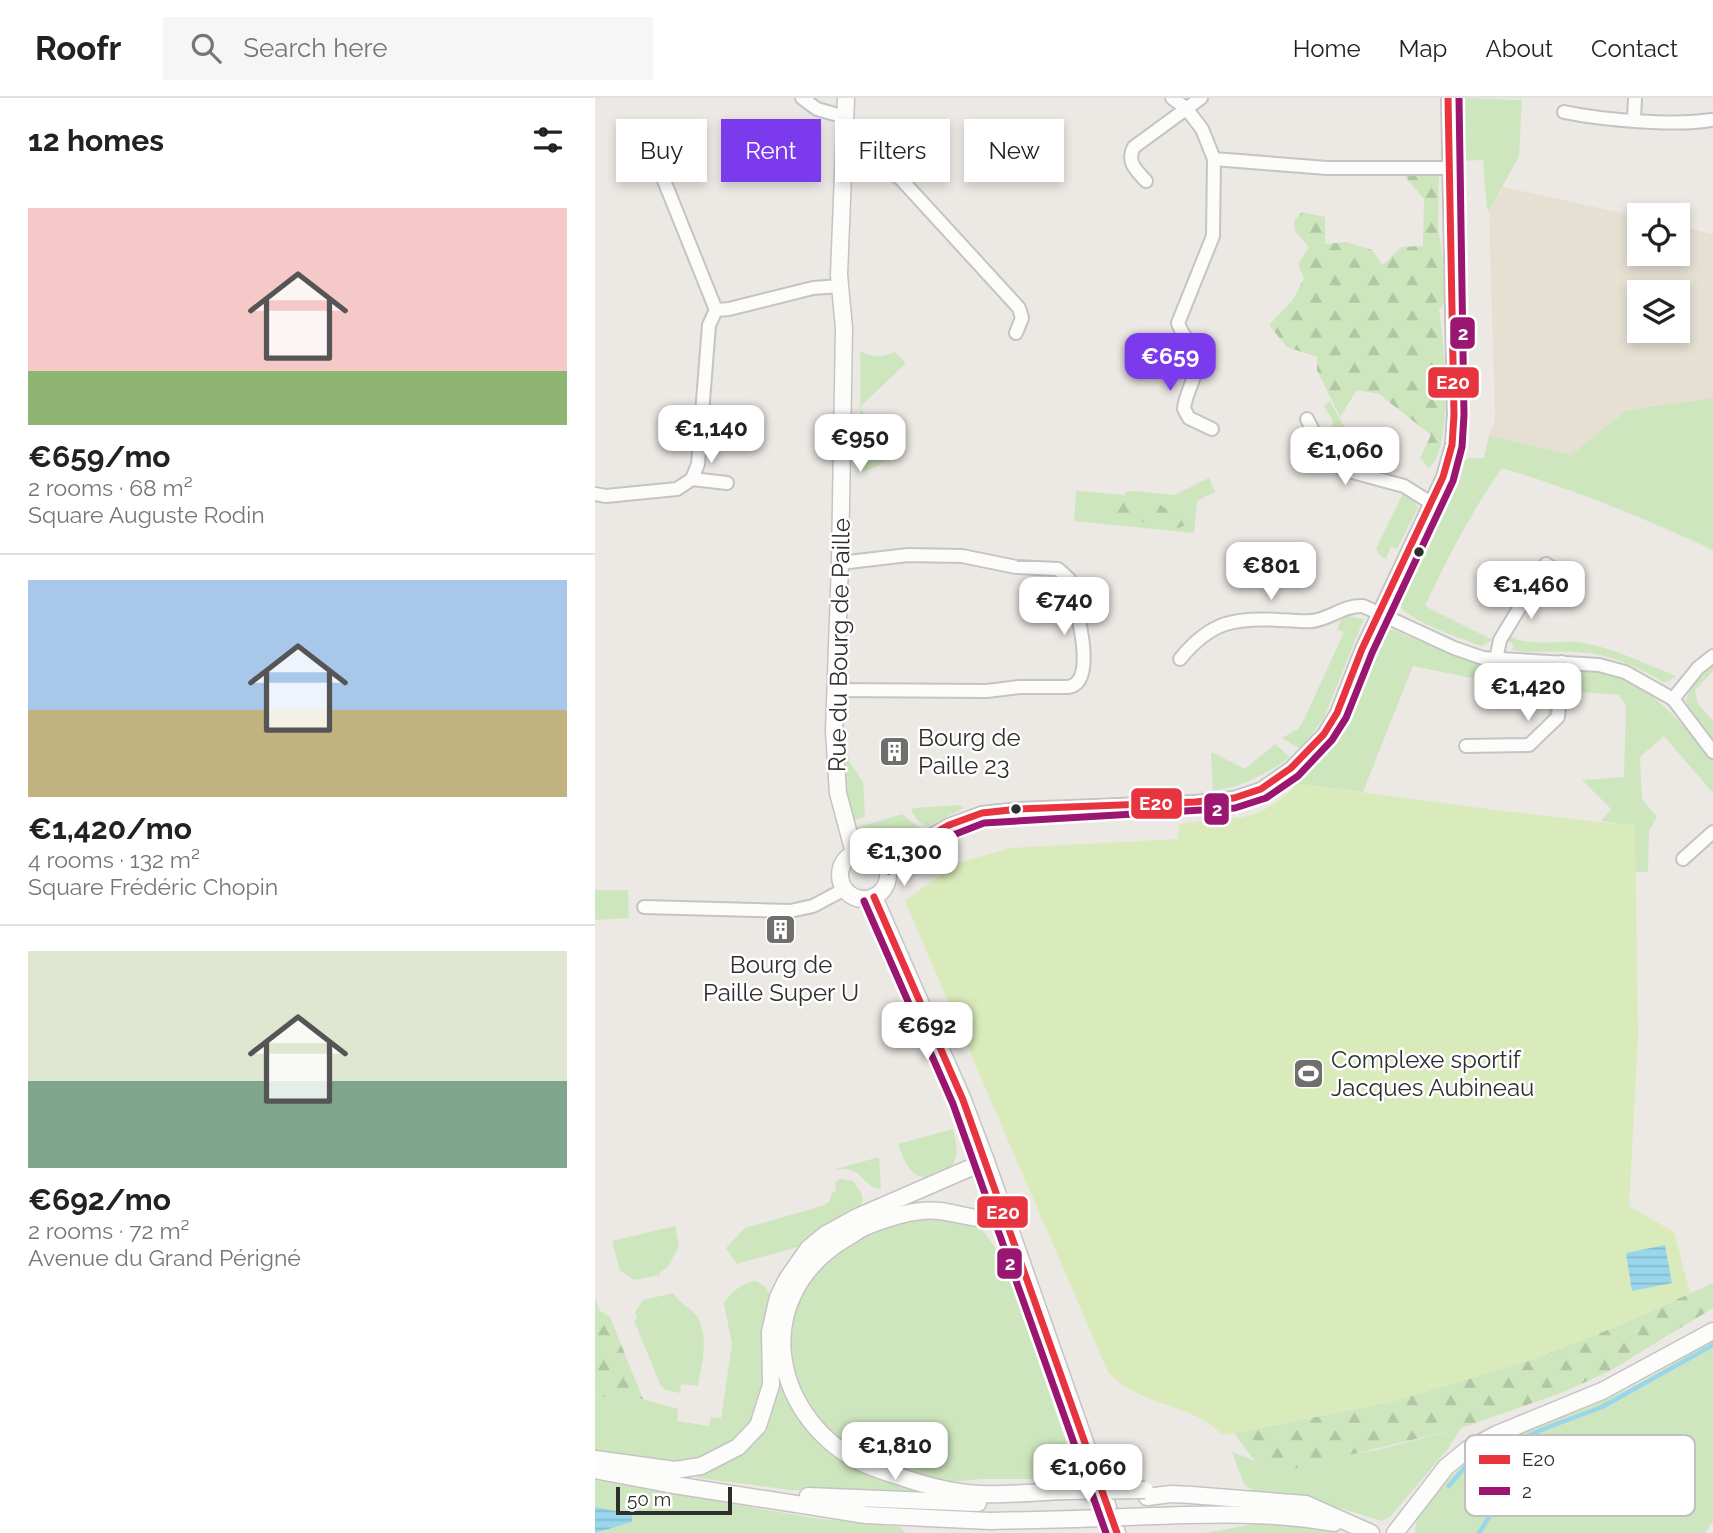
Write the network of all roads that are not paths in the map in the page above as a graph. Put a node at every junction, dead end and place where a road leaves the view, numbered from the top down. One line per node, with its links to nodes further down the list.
1 (802, 98): 9 (street)
2 (846, 98): 9 (street, Rue du Bourg de Paille)
3 (1172, 98): 7 (street)
4 (1201, 98): 7 (street)
5 (1448, 98): 13 (street)
6 (1635, 98): 10 (street)
7 (1186, 108): 12 (street); 14 (street)
8 (1564, 112): 10 (street)
9 (845, 117)
10 (1634, 120): 11 (street)
11 (1711, 120)
12 (1214, 159): 13 (street); 22 (street)
13 (1448, 168): 26 (street)
14 (1146, 181)
15 (665, 182): 19 (street)
16 (844, 182): 18 (street, Rue du Bourg de Paille)
17 (904, 182): 20 (street)
18 (840, 286): 19 (street); 27 (street, Rue du Bourg de Paille)
19 (716, 310): 23 (street)
20 (1016, 333)
21 (1307, 419): 26 (street)
22 (1212, 429)
23 (692, 479): 24 (street); 25 (street)
24 (727, 483)
25 (595, 494)
26 (1431, 503): 29 (street)
27 (840, 563): 34 (street, Rue du Bourg de Paille); 34 (street)
28 (1564, 575): 32 (street)
29 (1379, 613): 31 (street); 32 (street); 41 (street)
30 (1713, 656): 35 (street)
31 (1180, 659)
32 (1496, 660): 33 (street)
33 (1562, 662): 35 (street); 36 (street)
34 (836, 690): 39 (street, Rue du Bourg de Paille)
35 (1674, 699): 37 (street)
36 (1466, 746)
37 (1713, 752)
38 (1713, 832): 40 (street)
39 (854, 853): 41 (street); 42 (street)
40 (1683, 859)
41 (884, 862): 43 (street)
42 (845, 889): 43 (street); 44 (street)
43 (874, 897): 45 (street)
44 (644, 907)
45 (986, 1161): 46 (street); 50 (street)
46 (1007, 1218): 53 (street); 55 (street)
47 (1713, 1331): 48 (street)
48 (1498, 1435)
49 (1465, 1451): 56 (street)
50 (595, 1459)
51 (595, 1470): 52 (street)
52 (722, 1492): 53 (street); 54 (street, bridge)
53 (1067, 1496): 54 (street, bridge)
54 (1366, 1530)
55 (1117, 1533)
56 (1395, 1533)

